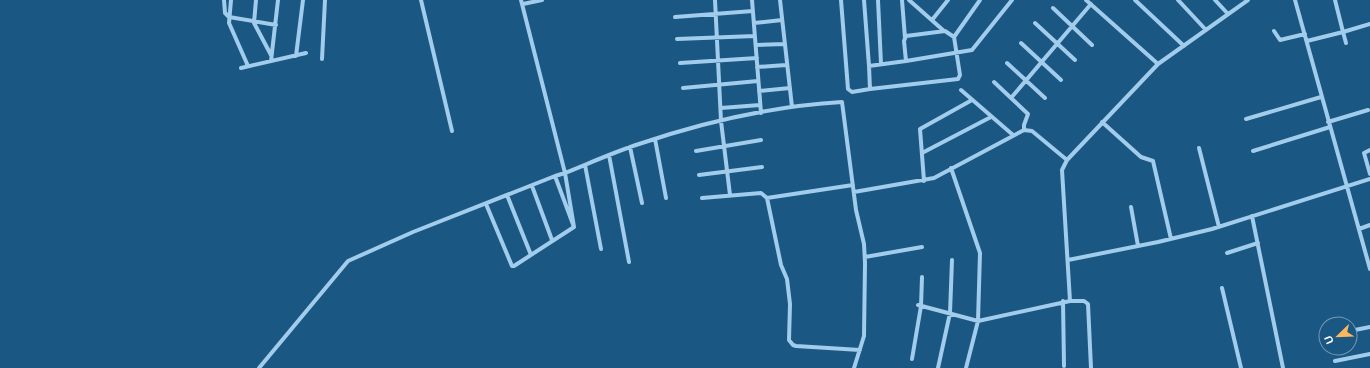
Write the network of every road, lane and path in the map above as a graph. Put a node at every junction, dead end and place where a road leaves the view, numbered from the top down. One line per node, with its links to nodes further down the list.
1 (224, 0): 34 (street)
2 (231, 0): 34 (street)
3 (256, 0): 37 (street)
4 (278, 0): 41 (street)
5 (303, 0): 64 (street)
6 (325, 0): 66 (street)
7 (421, 0): 107 (street)
8 (542, 0): 27 (street)
9 (715, 0): 31 (street)
10 (752, 0): 30 (street)
11 (780, 0): 35 (street)
12 (841, 0): 88 (street)
13 (864, 0): 78 (street)
14 (878, 0): 74 (street)
15 (902, 0): 51 (street)
16 (909, 0): 36 (street)
17 (948, 0): 36 (street)
18 (980, 0): 49 (street)
19 (1012, 0): 61 (street)
20 (1086, 0): 28 (street)
21 (1135, 0): 60 (street)
22 (1178, 0): 43 (street)
23 (1215, 0): 32 (street)
24 (1248, 0): 32 (street)
25 (1295, 0): 47 (street)
26 (1335, 0): 46 (street)
27 (522, 2): 124 (street)
28 (1091, 4): 42 (street); 75 (street)
29 (1053, 8): 42 (street)
30 (753, 11): 31 (street); 38 (street)
31 (716, 14): 33 (street); 50 (street)
32 (1228, 14): 43 (street)
33 (675, 17)
34 (228, 18): 37 (street); 77 (street)
35 (782, 20): 38 (street); 56 (street)
36 (932, 20): 44 (street)
37 (254, 23): 41 (street); 63 (street)
38 (754, 23): 48 (street)
39 (1035, 23): 57 (street)
40 (1370, 24): 46 (street)
41 (276, 25): 63 (street)
42 (1072, 25): 57 (street); 58 (street)
43 (1206, 30): 60 (street)
44 (945, 31): 49 (street); 51 (street)
45 (1274, 31): 47 (street)
46 (1343, 32): 53 (street); 55 (street)
47 (1305, 34): 53 (street)
48 (755, 36): 50 (street); 59 (street)
49 (954, 36): 61 (street)
50 (716, 37): 52 (street); 67 (street)
51 (905, 38): 68 (street)
52 (677, 39)
53 (1307, 41): 91 (street)
54 (1021, 43): 71 (street)
55 (1346, 43)
56 (784, 44): 59 (street); 76 (street)
57 (1057, 44): 69 (street); 71 (street)
58 (1092, 45)
59 (756, 46): 65 (street)
60 (1184, 46): 75 (street)
61 (956, 52): 68 (street); 88 (street)
62 (306, 53): 64 (street)
63 (271, 56): 70 (street)
64 (296, 56): 70 (street)
65 (757, 58): 67 (street); 79 (street)
66 (322, 59)
67 (717, 60): 72 (street); 85 (street)
68 (906, 60): 74 (street)
69 (1075, 60)
70 (270, 61): 77 (street)
71 (1041, 62): 81 (street); 83 (street)
72 (680, 63)
73 (1007, 63): 83 (street)
74 (881, 64): 78 (street)
75 (1158, 64): 103 (street)
76 (786, 65): 79 (street); 87 (street)
77 (248, 66): 80 (street)
78 (869, 66): 88 (street)
79 (757, 67): 82 (street)
80 (241, 68)
81 (1061, 80)
82 (758, 81): 85 (street); 90 (street)
83 (1025, 81): 92 (street); 93 (street)
84 (994, 82): 92 (street)
85 (719, 85): 86 (street); 97 (street)
86 (683, 88)
87 (790, 88): 90 (street); 96 (street)
88 (870, 89)
89 (961, 90): 94 (street)
90 (759, 91): 95 (street)
91 (1321, 97): 101 (street); 104 (street)
92 (1011, 98): 106 (street)
93 (1045, 98)
94 (972, 100): 100 (street); 117 (street)
95 (760, 105): 97 (street); 99 (street)
96 (792, 107): 99 (street); 130 (street)
97 (721, 108): 102 (street)
98 (1368, 110): 104 (street)
99 (761, 113): 102 (street)
100 (991, 117): 108 (street); 117 (street)
101 (1246, 119)
102 (721, 121): 109 (street); 111 (street)
103 (1102, 122): 119 (street); 147 (street)
104 (1328, 122): 105 (street)
105 (1330, 127): 116 (street); 132 (street)
106 (1024, 130): 108 (street); 119 (street)
107 (452, 132)
108 (1013, 135): 122 (street)
109 (655, 139): 112 (street); 136 (street)
110 (760, 140): 111 (street)
111 (726, 145): 115 (street); 123 (street)
112 (630, 147): 118 (street); 139 (street)
113 (1199, 148): 145 (street)
114 (1370, 150): 125 (street)
115 (696, 151)
116 (1253, 151)
117 (922, 153): 129 (street)
118 (609, 156): 120 (street); 159 (street)
119 (1067, 160): 158 (street)
120 (585, 165): 124 (street); 152 (street)
121 (762, 167): 123 (street)
122 (951, 168): 129 (street); 167 (street)
123 (728, 171): 126 (street); 135 (street)
124 (565, 173): 127 (street); 144 (street)
125 (1370, 174)
126 (699, 175)
127 (556, 176): 131 (street); 144 (street)
128 (1370, 179): 132 (street)
129 (924, 181): 133 (street)
130 (853, 185): 133 (street); 138 (street)
131 (532, 186): 134 (street); 148 (street)
132 (1347, 186): 142 (street); 146 (street)
133 (854, 192): 155 (street)
134 (507, 195): 140 (street); 154 (street)
135 (730, 195): 137 (street); 138 (street)
136 (666, 198)
137 (702, 198)
138 (767, 198): 170 (street)
139 (642, 203)
140 (486, 204): 154 (street); 175 (street)
141 (1131, 207): 150 (street)
142 (1252, 216): 145 (street); 149 (street)
143 (1370, 225): 146 (street)
144 (574, 227): 148 (street)
145 (1219, 227): 147 (street)
146 (1359, 229): 156 (street)
147 (1171, 239): 150 (street)
148 (552, 240): 154 (street)
149 (1258, 243): 153 (street); 182 (street)
150 (1138, 246): 158 (street)
151 (922, 247): 155 (street)
152 (602, 248)
153 (1227, 253)
154 (531, 255)
155 (865, 257): 170 (street)
156 (1368, 257): 160 (street)
157 (952, 260): 166 (street)
158 (1068, 260): 164 (street)
159 (629, 262)
160 (1370, 269)
161 (922, 277): 165 (street)
162 (1222, 288): 181 (street)
163 (1063, 301): 164 (street); 167 (street); 174 (street)
164 (1070, 301): 179 (street)
165 (920, 305): 166 (street); 172 (street)
166 (950, 313): 167 (street); 177 (street)
167 (978, 321): 178 (street)
168 (1370, 327): 169 (street)
169 (1358, 330)
170 (860, 350): 176 (street)
171 (1370, 354): 173 (street)
172 (912, 359)
173 (1335, 361)
174 (1064, 366)
175 (259, 368)
176 (854, 368)
177 (938, 368)
178 (966, 368)
179 (1091, 368)
180 (1236, 368): 181 (street)
181 (1241, 368)
182 (1282, 368)

